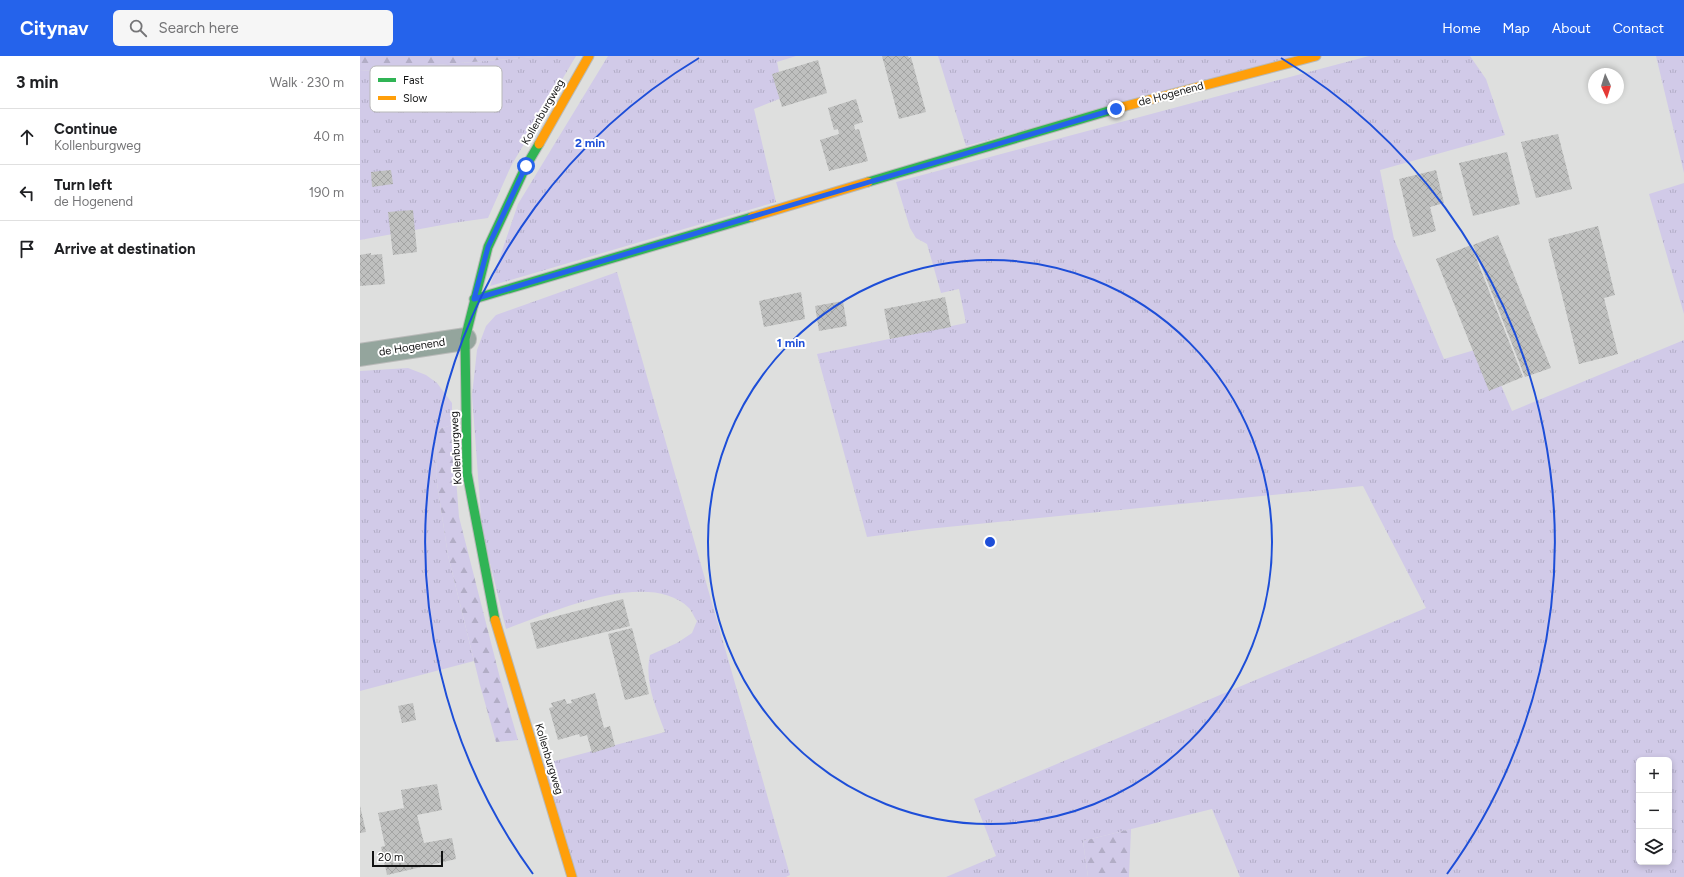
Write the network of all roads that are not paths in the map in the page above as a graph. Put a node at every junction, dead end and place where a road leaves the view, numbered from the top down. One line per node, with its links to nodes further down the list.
1 (589, 56): 3 (street, Kollenburgweg)
2 (1316, 56): 3 (street, de Hogenend)
3 (474, 299): 4 (street, Kollenburgweg)
4 (465, 339): 5 (street, de Hogenend); 6 (street, Kollenburgweg)
5 (360, 356)
6 (572, 877)

